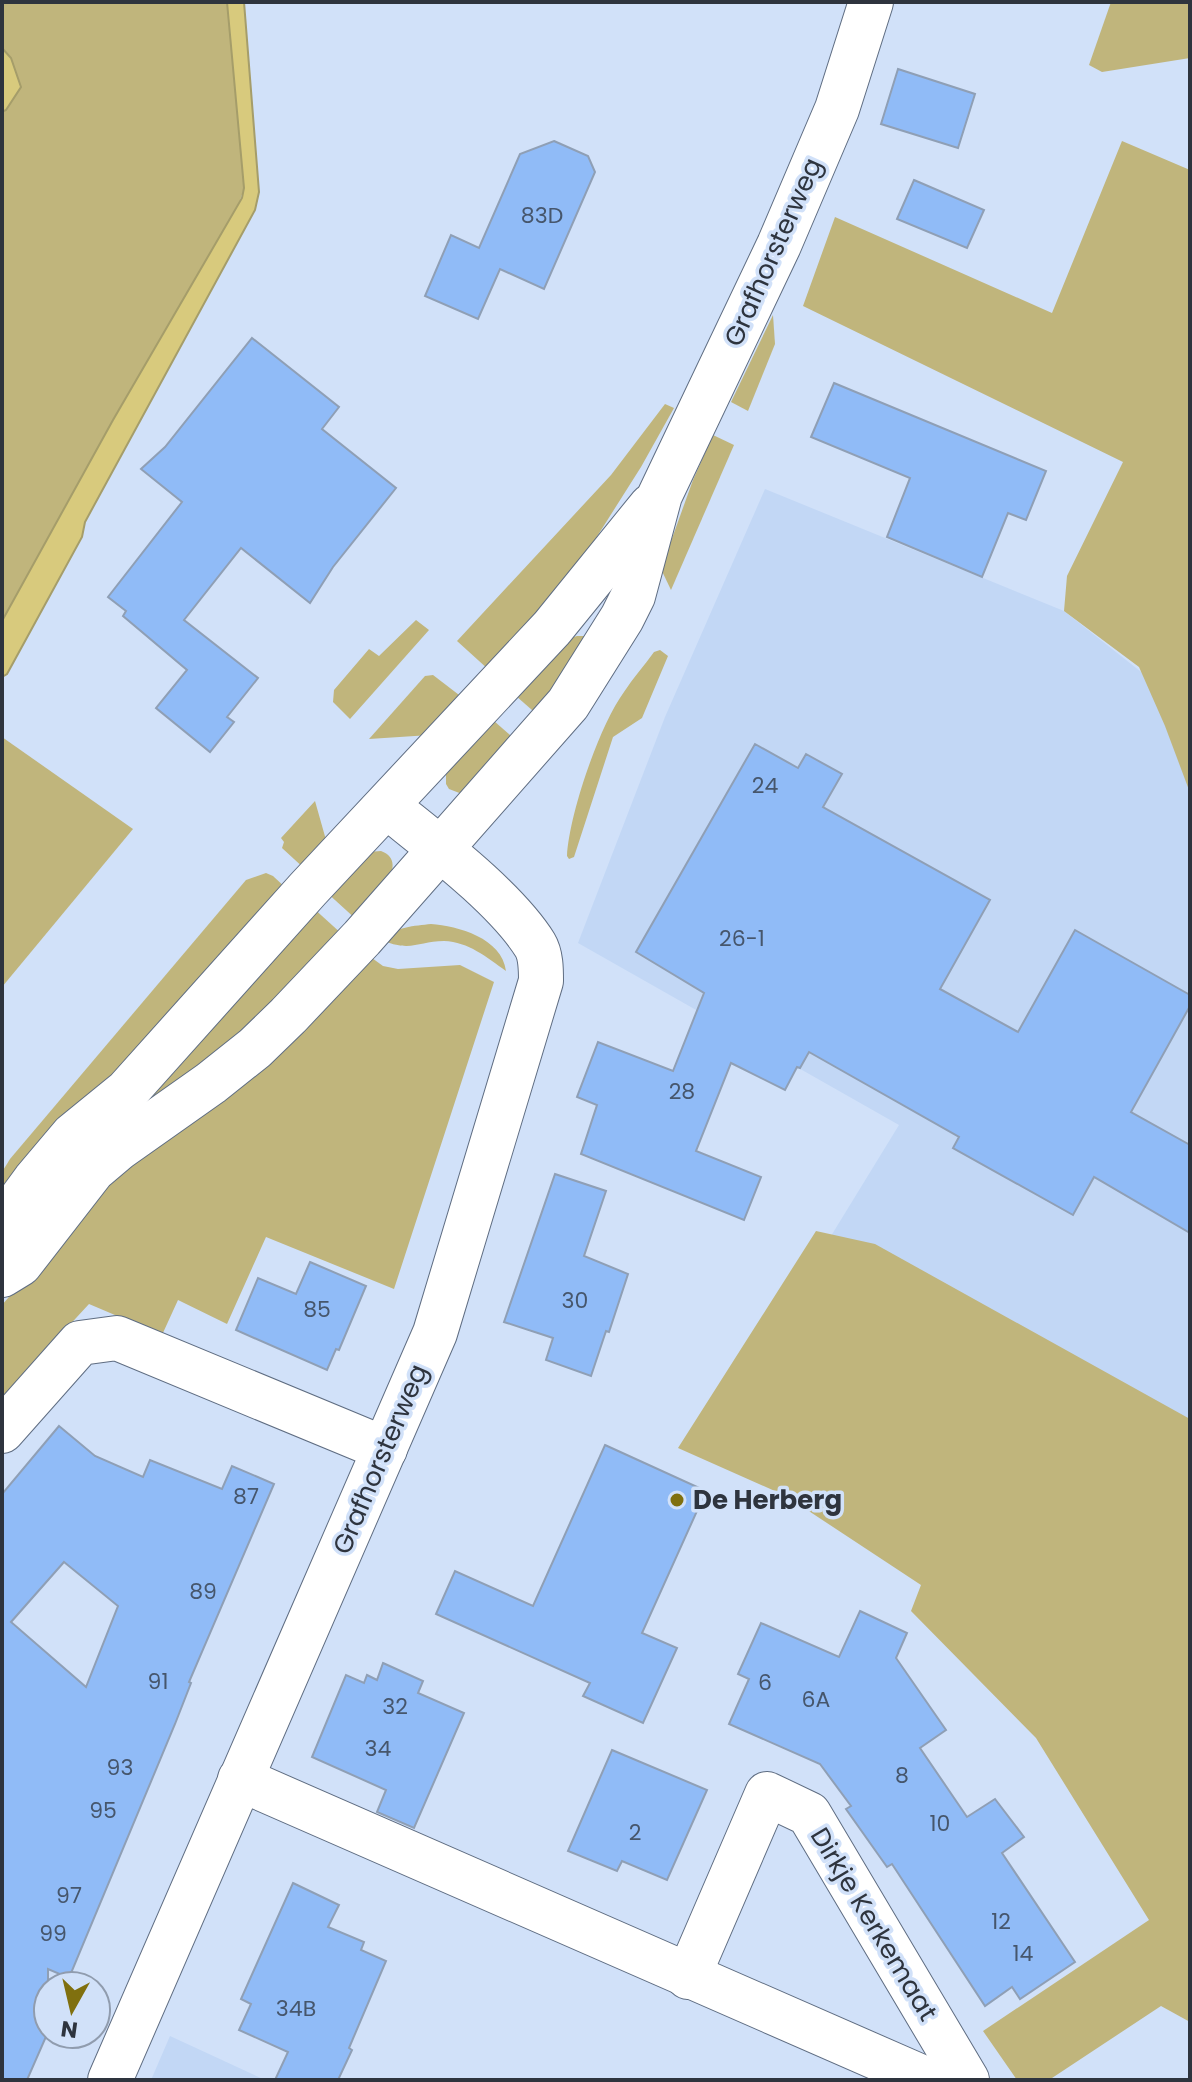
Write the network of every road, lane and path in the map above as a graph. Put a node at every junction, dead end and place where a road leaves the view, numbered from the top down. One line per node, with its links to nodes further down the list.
1 (871, 2): 2 (street, Grafhorsterweg)
2 (660, 495): 3 (street, Grafhorsterweg); 4 (street, Grafhorsterweg)
3 (387, 806): 4 (street, Grafhorsterweg); 5 (street, Grafhorsterweg)
4 (441, 850): 6 (street, Grafhorsterweg); 8 (street, Grafhorsterweg)
5 (2, 1230)
6 (2, 1275)
7 (2, 1431): 8 (street)
8 (385, 1449): 9 (street, Grafhorsterweg)
9 (240, 1779): 10 (street); 11 (street, Grafhorsterweg)
10 (688, 1977): 12 (street); 13 (street, Dirkje Kerkemaat)
11 (110, 2080)
12 (928, 2080)
13 (967, 2080)

